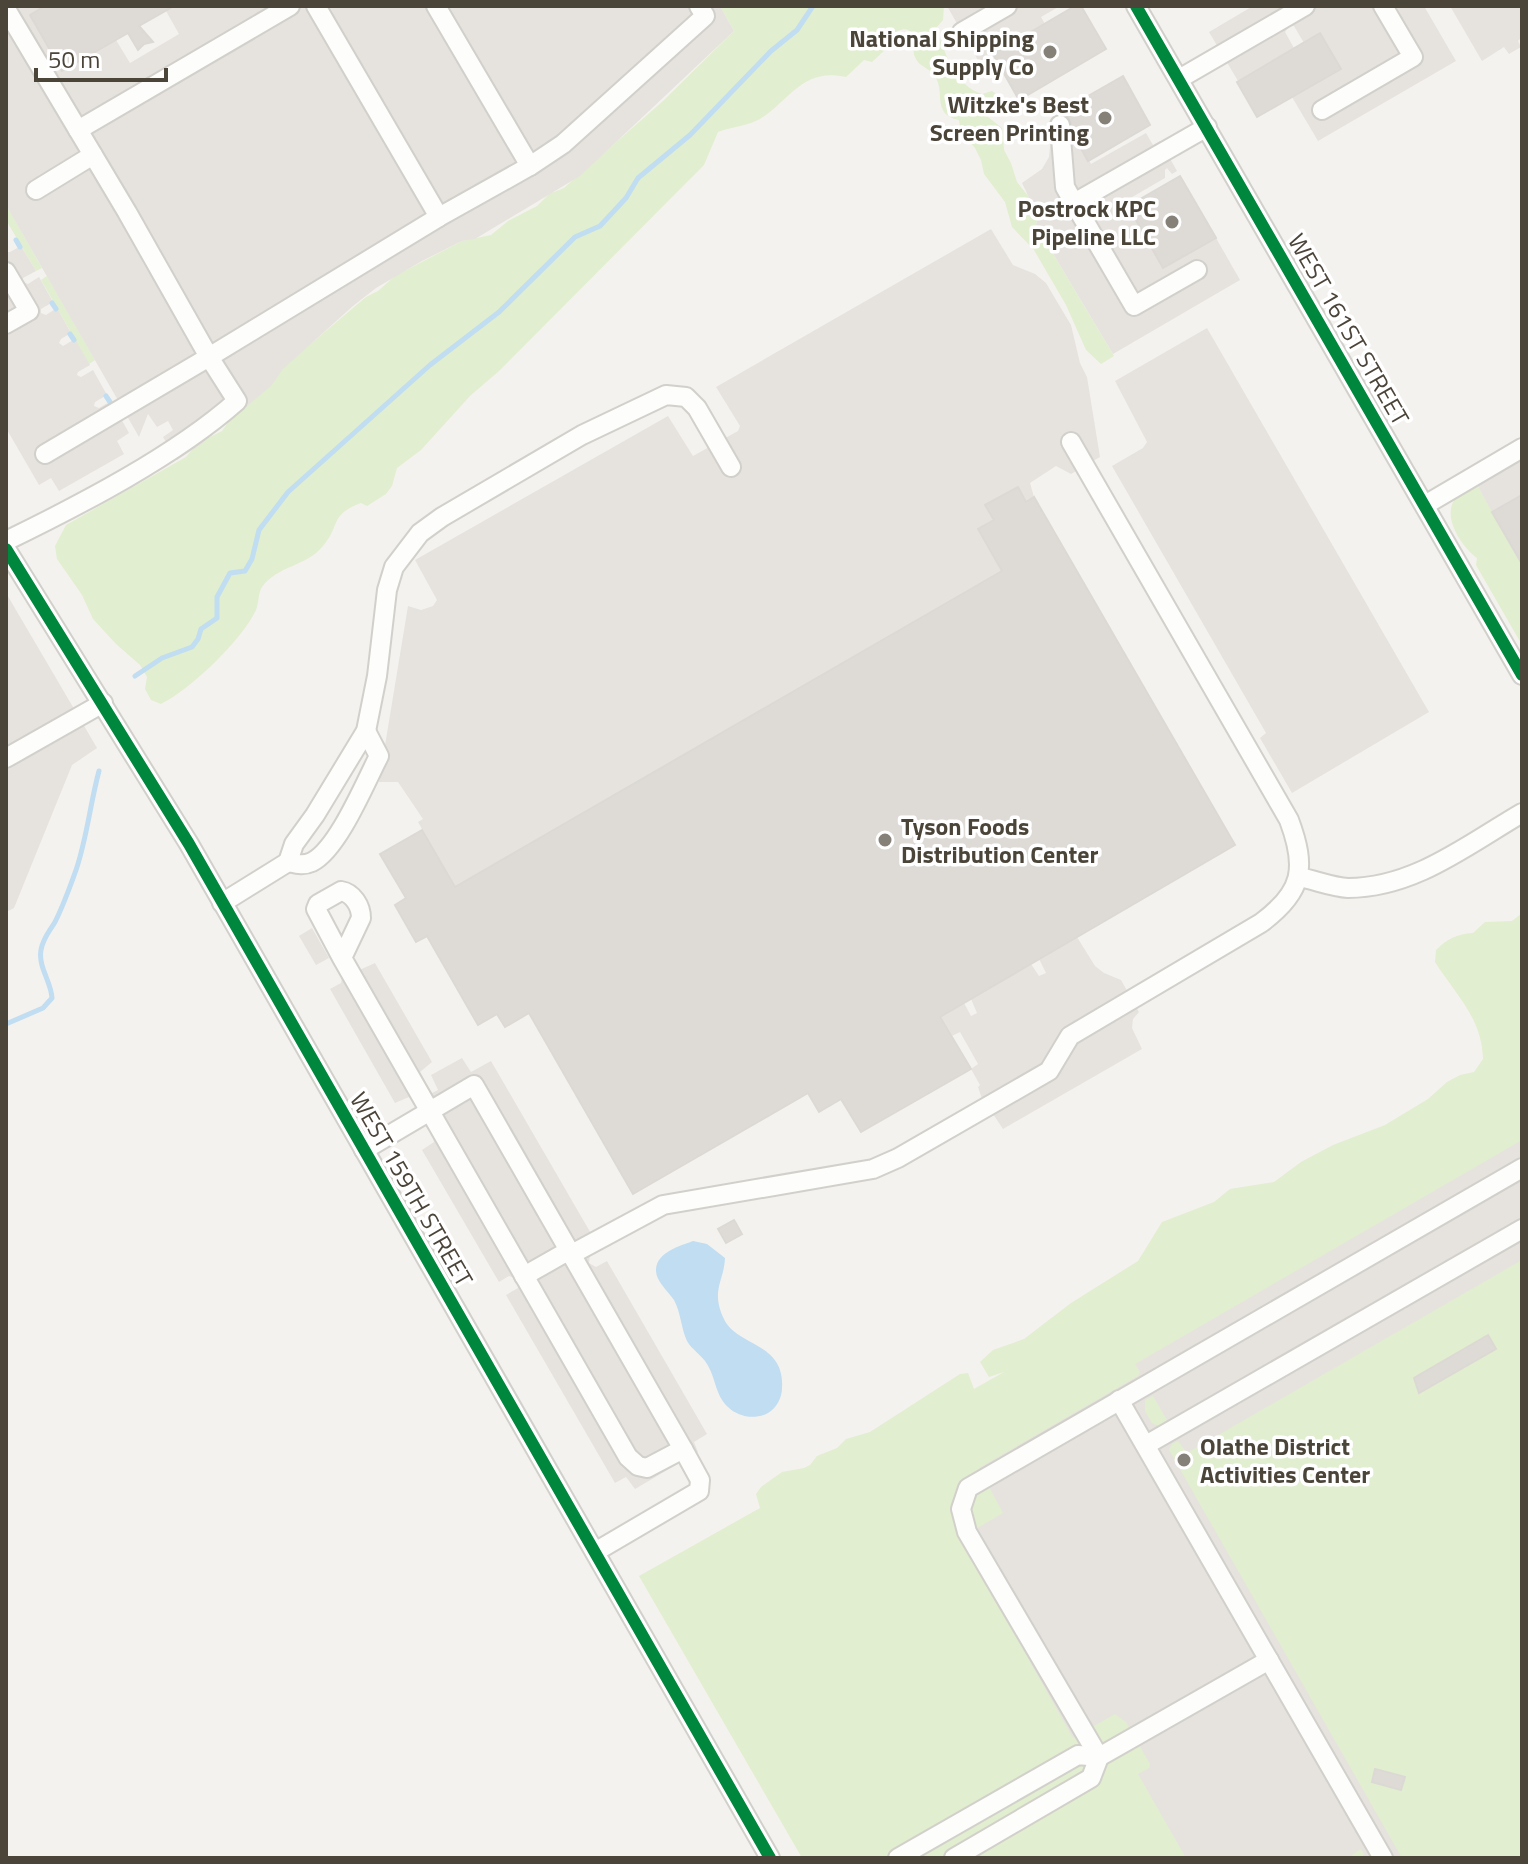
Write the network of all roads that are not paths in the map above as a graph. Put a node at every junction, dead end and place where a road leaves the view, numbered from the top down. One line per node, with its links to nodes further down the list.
1 (290, 6): 15 (street)
2 (316, 6): 20 (street)
3 (436, 6): 17 (street)
4 (699, 6): 17 (street)
5 (1007, 6): 10 (street)
6 (1136, 6): 11 (street, WEST 161ST STREET)
7 (1305, 6): 11 (street)
8 (1383, 6): 12 (street)
9 (6, 9): 15 (street)
10 (962, 32)
11 (1179, 79): 14 (street, WEST 161ST STREET)
12 (1322, 110)
13 (1060, 125): 19 (street)
14 (1207, 127): 19 (street); 29 (street, WEST 161ST STREET)
15 (78, 130): 16 (street)
16 (93, 155): 18 (street); 24 (street)
17 (530, 166): 20 (street)
18 (36, 190)
19 (1074, 203): 21 (street)
20 (439, 217): 24 (street)
21 (1197, 270)
22 (6, 272): 23 (street)
23 (6, 324)
24 (209, 357): 27 (street); 30 (street)
25 (1071, 442): 38 (street)
26 (1522, 448): 29 (street)
27 (45, 454)
28 (731, 467): 34 (street)
29 (1425, 505): 32 (street, WEST 161ST STREET)
30 (6, 541)
31 (6, 549): 33 (street, WEST 159TH STREET)
32 (1522, 675)
33 (103, 703): 35 (street); 39 (street, WEST 159TH STREET)
34 (366, 731): 37 (street); 37 (street)
35 (6, 758)
36 (1522, 813): 38 (street)
37 (288, 862): 39 (street)
38 (1299, 877): 45 (street)
39 (222, 903): 42 (street, WEST 159TH STREET)
40 (342, 958): 41 (street)
41 (430, 1111): 42 (street); 45 (street); 46 (street)
42 (364, 1150): 50 (street, WEST 159TH STREET)
43 (1522, 1168): 47 (street)
44 (1522, 1229): 48 (street)
45 (569, 1253): 46 (street); 49 (street)
46 (524, 1276): 49 (street)
47 (1119, 1400): 48 (street); 52 (street)
48 (1146, 1445): 51 (street)
49 (683, 1449): 50 (street)
50 (595, 1552): 55 (street, WEST 159TH STREET)
51 (1269, 1660): 52 (street); 58 (street)
52 (1099, 1757): 53 (street); 54 (street)
53 (1035, 1780): 54 (street); 56 (street)
54 (1048, 1803): 57 (street)
55 (770, 1858)
56 (898, 1858)
57 (954, 1858)
58 (1383, 1858)

